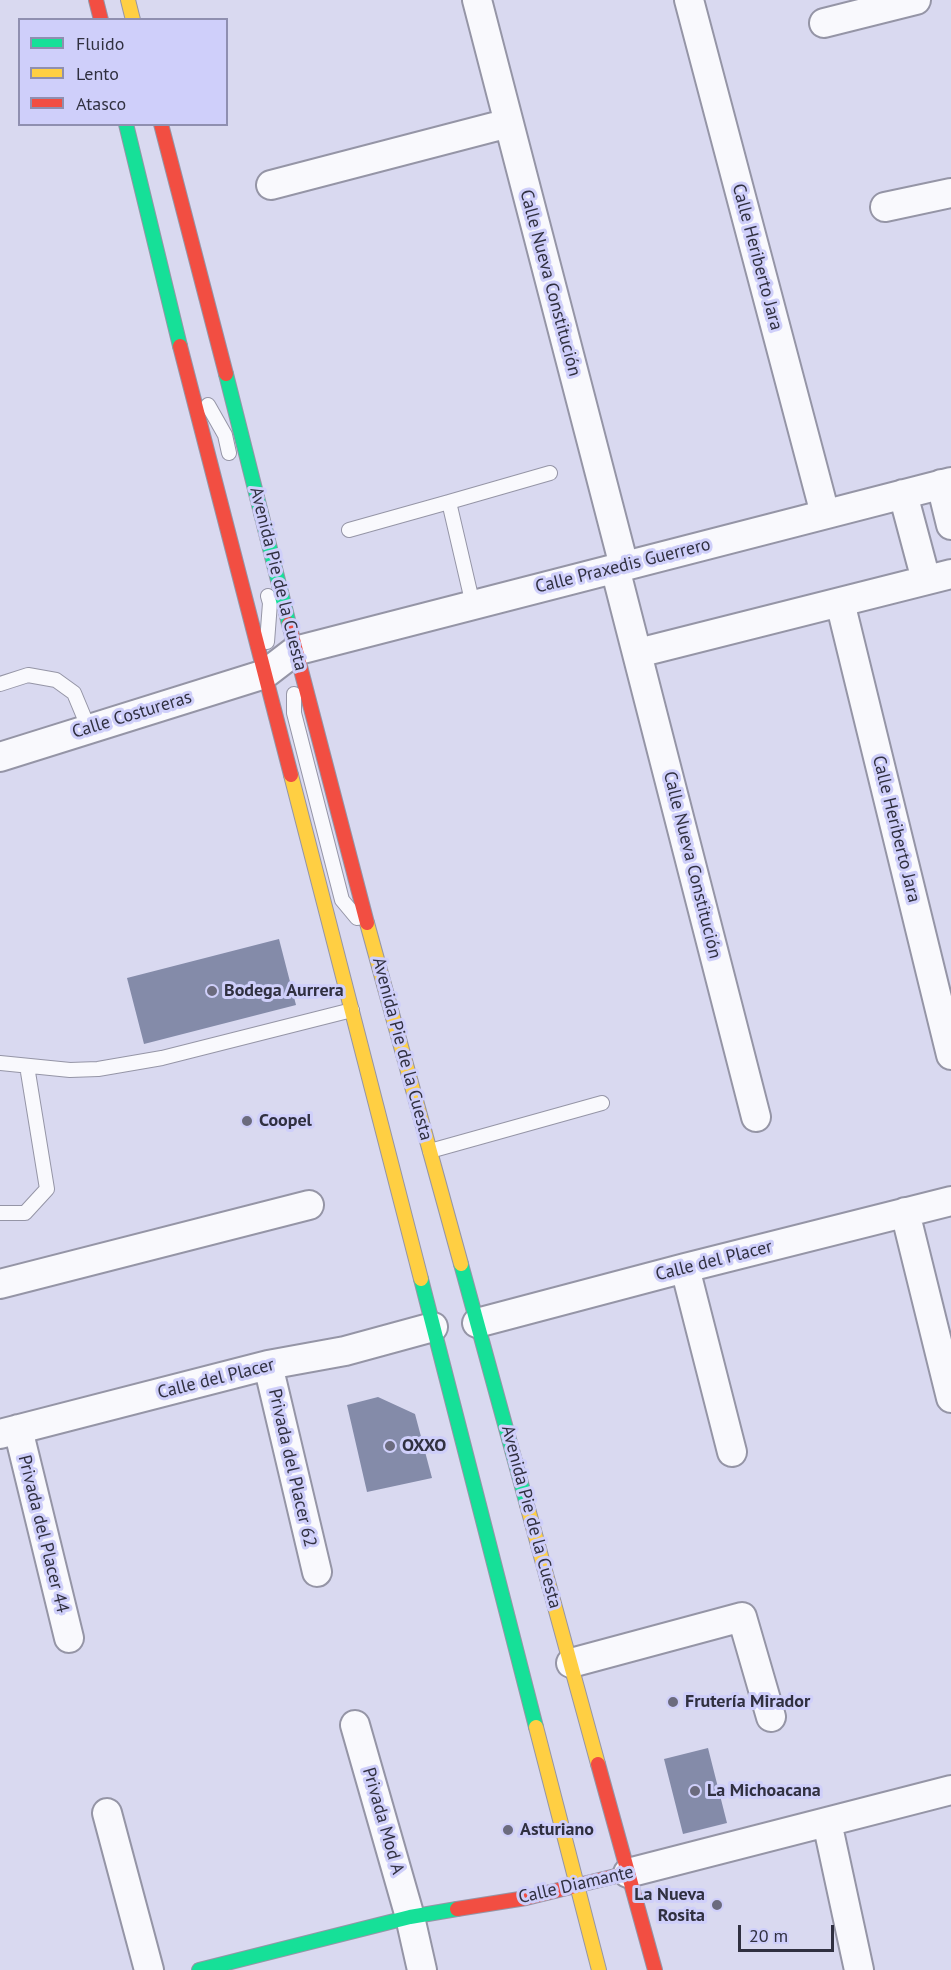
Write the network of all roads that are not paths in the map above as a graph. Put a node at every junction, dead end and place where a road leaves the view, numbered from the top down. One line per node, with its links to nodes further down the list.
1 (96, 0): 6 (main road)
2 (128, 0): 7 (main road)
3 (477, 0): 9 (street, Calle Nueva Constitución)
4 (688, 0): 21 (street, Calle Heriberto Jara)
5 (916, 0): 8 (street)
6 (100, 18)
7 (132, 18)
8 (824, 23)
9 (509, 123): 12 (street); 25 (street, Calle Nueva Constitución)
10 (126, 126): 15 (main road, Avenida Pie de la Cuesta)
11 (162, 126): 29 (main road, Avenida Pie de la Cuesta)
12 (271, 185)
13 (951, 193): 14 (street)
14 (885, 207)
15 (184, 362): 16 (lane); 31 (main road, Avenida Pie de la Cuesta)
16 (233, 467)
17 (550, 473): 20 (lane)
18 (946, 483): 19 (street, Calle Praxedis Guerrero); 22 (street)
19 (903, 494): 21 (street, Calle Praxedis Guerrero); 26 (street)
20 (449, 502): 23 (lane); 28 (lane)
21 (825, 514): 25 (street, Calle Praxedis Guerrero)
22 (951, 525)
23 (349, 530)
24 (259, 562): 31 (lane)
25 (620, 567): 28 (street, Calle Praxedis Guerrero); 30 (street, Calle Nueva Constitución)
26 (938, 577): 27 (street)
27 (840, 602): 30 (street); 36 (street, Calle Heriberto Jara)
28 (473, 605): 29 (street, Calle Praxedis Guerrero)
29 (296, 651): 31 (street, Calle Costureras); 41 (main road, Avenida Pie de la Cuesta)
30 (638, 653): 40 (street, Calle Nueva Constitución)
31 (265, 674): 33 (street, Calle Costureras); 35 (main road, Avenida Pie de la Cuesta)
32 (0, 684): 33 (lane)
33 (90, 729): 34 (street, Calle Costureras)
34 (0, 757)
35 (352, 1011): 38 (lane); 49 (main road, Avenida Pie de la Cuesta)
36 (951, 1055)
37 (0, 1064): 38 (lane)
38 (27, 1066): 45 (lane)
39 (602, 1103): 41 (lane)
40 (756, 1117)
41 (430, 1151): 48 (main road, Avenida Pie de la Cuesta)
42 (951, 1201): 44 (street, Calle del Placer)
43 (309, 1205): 47 (street)
44 (905, 1212): 46 (street, Calle del Placer); 51 (street)
45 (0, 1213)
46 (685, 1268): 48 (street, Calle del Placer); 53 (street)
47 (0, 1284)
48 (477, 1323): 56 (main road, Avenida Pie de la Cuesta)
49 (433, 1327): 50 (street, Calle del Placer); 63 (main road, Avenida Pie de la Cuesta)
50 (268, 1365): 52 (street, Calle del Placer); 54 (street, Privada del Placer 62)
51 (951, 1398)
52 (9, 1432): 55 (street, Privada del Placer 44)
53 (732, 1452)
54 (317, 1572)
55 (69, 1638)
56 (571, 1663): 57 (street); 62 (main road, Avenida Pie de la Cuesta)
57 (771, 1717)
58 (355, 1725): 64 (street, Privada Mod A)
59 (951, 1790): 61 (street, Calle Diamante)
60 (107, 1813): 65 (street)
61 (827, 1822): 62 (street, Calle Diamante); 70 (street)
62 (628, 1873): 63 (main road, Calle Diamante); 69 (main road, Avenida Pie de la Cuesta)
63 (577, 1886): 64 (main road, Calle Diamante); 68 (main road, Avenida Pie de la Cuesta)
64 (410, 1917): 66 (main road, Calle Diamante); 67 (street, Privada Mod A)
65 (149, 1970)
66 (199, 1970)
67 (422, 1970)
68 (599, 1970)
69 (655, 1970)
70 (859, 1970)

